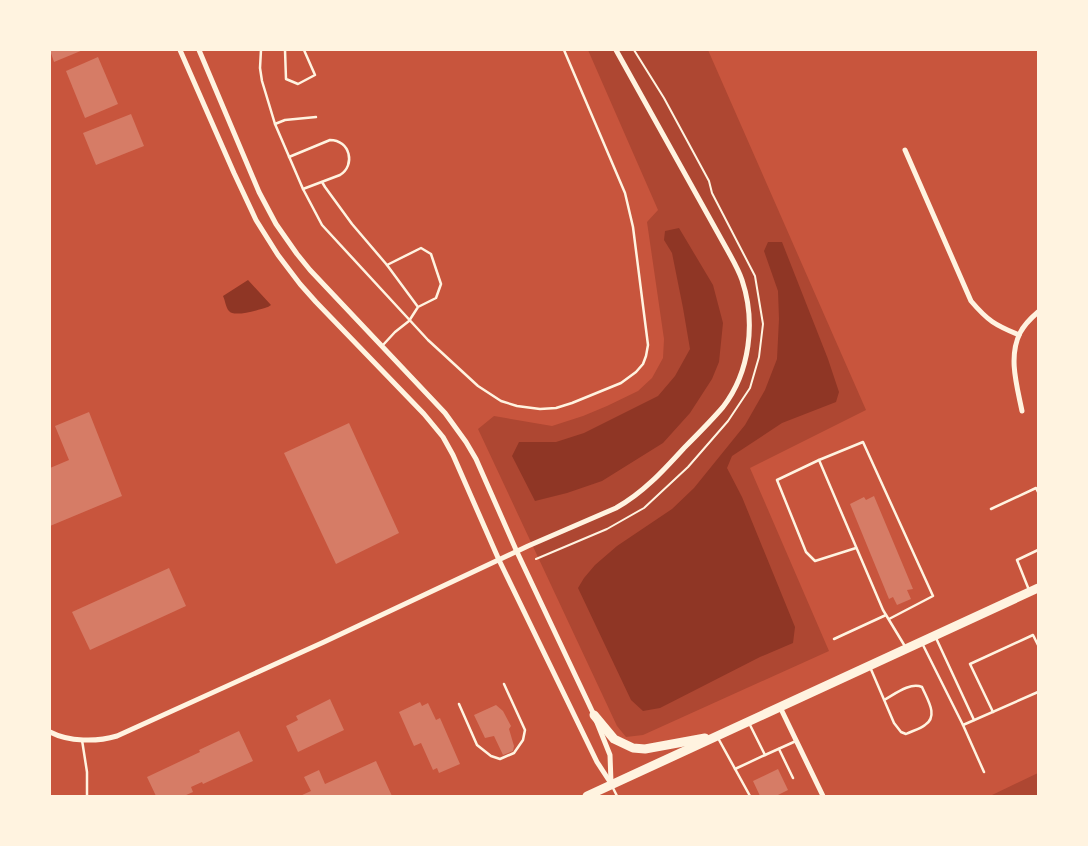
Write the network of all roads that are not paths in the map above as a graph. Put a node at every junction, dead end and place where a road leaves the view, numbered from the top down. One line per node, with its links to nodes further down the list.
1 (180, 50): 27 (street)
2 (199, 50): 19 (street)
3 (261, 50): 9 (lane)
4 (285, 50): 5 (lane)
5 (304, 50)
6 (564, 50): 17 (lane)
7 (616, 50): 26 (street)
8 (316, 117): 9 (lane)
9 (275, 124): 11 (lane)
10 (905, 150): 18 (street)
11 (289, 157): 12 (lane); 13 (lane)
12 (322, 182): 13 (lane); 14 (lane)
13 (303, 189): 17 (lane)
14 (387, 265): 15 (lane); 15 (lane)
15 (418, 307): 17 (lane)
16 (1038, 312): 18 (street)
17 (408, 321): 19 (lane)
18 (1019, 335): 20 (street)
19 (382, 346): 26 (street)
20 (1022, 411)
21 (819, 460): 24 (lane); 24 (lane); 30 (lane)
22 (1038, 492): 23 (lane)
23 (990, 509)
24 (856, 548): 29 (lane)
25 (1038, 550): 28 (lane)
26 (517, 552): 27 (street); 44 (street)
27 (499, 560): 50 (street); 57 (street)
28 (1034, 590): 31 (main road)
29 (886, 615): 30 (lane); 32 (lane)
30 (889, 619): 36 (lane)
31 (935, 636): 34 (main road); 45 (lane)
32 (834, 639)
33 (1037, 640): 35 (lane); 43 (lane)
34 (922, 642): 36 (main road); 47 (lane)
35 (1038, 645)
36 (907, 649): 37 (main road)
37 (870, 666): 40 (lane); 42 (main road)
38 (504, 684): 41 (lane)
39 (1038, 692): 43 (lane)
40 (884, 700): 40 (lane)
41 (459, 704)
42 (780, 707): 46 (main road); 51 (street)
43 (993, 712): 45 (lane)
44 (594, 715): 49 (main road); 57 (street)
45 (974, 720): 47 (lane)
46 (748, 722): 49 (main road); 53 (lane)
47 (963, 726): 55 (lane)
48 (50, 732): 50 (street)
49 (717, 736): 54 (lane); 57 (main road)
50 (82, 740): 58 (lane)
51 (797, 741): 52 (lane); 62 (street)
52 (779, 749): 53 (lane); 56 (lane)
53 (765, 755): 54 (lane)
54 (735, 769): 61 (lane)
55 (984, 772)
56 (793, 778)
57 (612, 785): 59 (main road); 60 (lane)
58 (87, 796)
59 (587, 796)
60 (617, 796)
61 (750, 796)
62 (824, 796)

